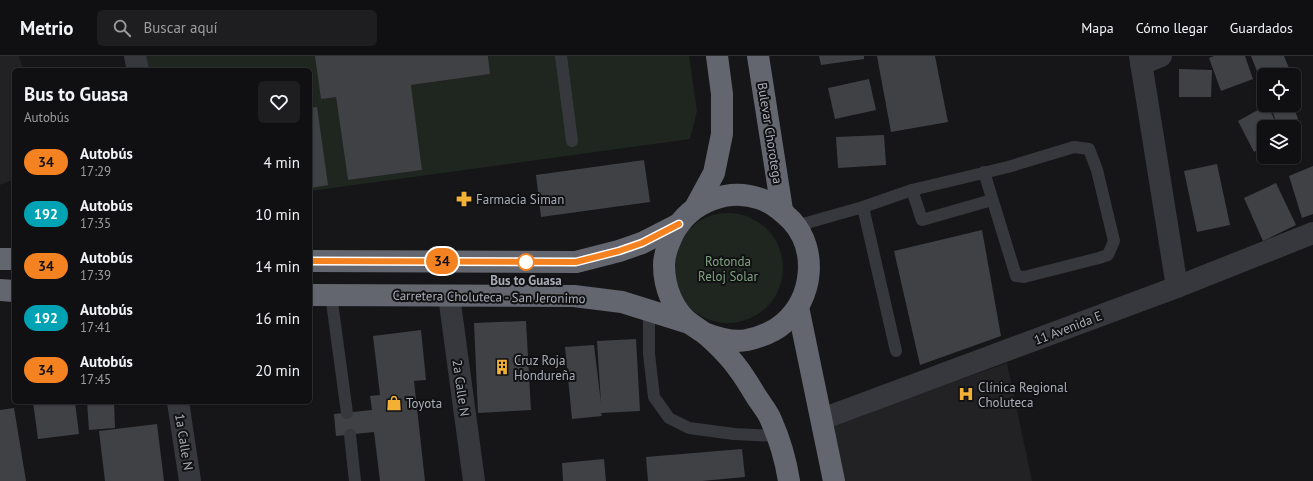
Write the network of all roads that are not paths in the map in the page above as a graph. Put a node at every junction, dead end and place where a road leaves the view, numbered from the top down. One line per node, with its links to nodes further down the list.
1 (135, 56): 7 (street)
2 (561, 56): 8 (lane)
3 (717, 56): 13 (highway)
4 (758, 56): 14 (highway, Bulevar Chorotega)
5 (1161, 56): 6 (street)
6 (1140, 60): 20 (street)
7 (138, 68)
8 (572, 141)
9 (984, 172): 10 (lane); 11 (lane); 11 (lane)
10 (912, 190): 11 (lane); 12 (lane)
11 (992, 200)
12 (863, 207): 14 (lane); 28 (lane)
13 (694, 208): 14 (highway); 15 (highway)
14 (789, 218): 25 (highway, Bulevar Chorotega)
15 (679, 224): 19 (highway); 27 (highway)
16 (1313, 232): 20 (street, 11 Avenida E)
17 (0, 259): 18 (highway)
18 (12, 260)
19 (312, 261)
20 (1177, 287): 31 (street, 11 Avenida E)
21 (0, 290): 22 (highway)
22 (12, 291)
23 (320, 295): 24 (highway, Carretera Choluteca - San Jeronimo); 30 (lane)
24 (449, 296): 26 (highway, Carretera Choluteca - San Jeronimo); 36 (street, 2a Calle N)
25 (798, 307): 27 (highway, Carretera Choluteca - San Jeronimo); 31 (highway)
26 (649, 310): 27 (highway, Carretera Choluteca - San Jeronimo); 33 (lane)
27 (697, 328): 33 (highway)
28 (896, 351)
29 (178, 404): 34 (street, 1a Calle N)
30 (347, 413)
31 (822, 419): 38 (highway)
32 (350, 435): 35 (lane)
33 (776, 436): 37 (highway)
34 (190, 481)
35 (355, 481)
36 (474, 481)
37 (789, 481)
38 (834, 481)

